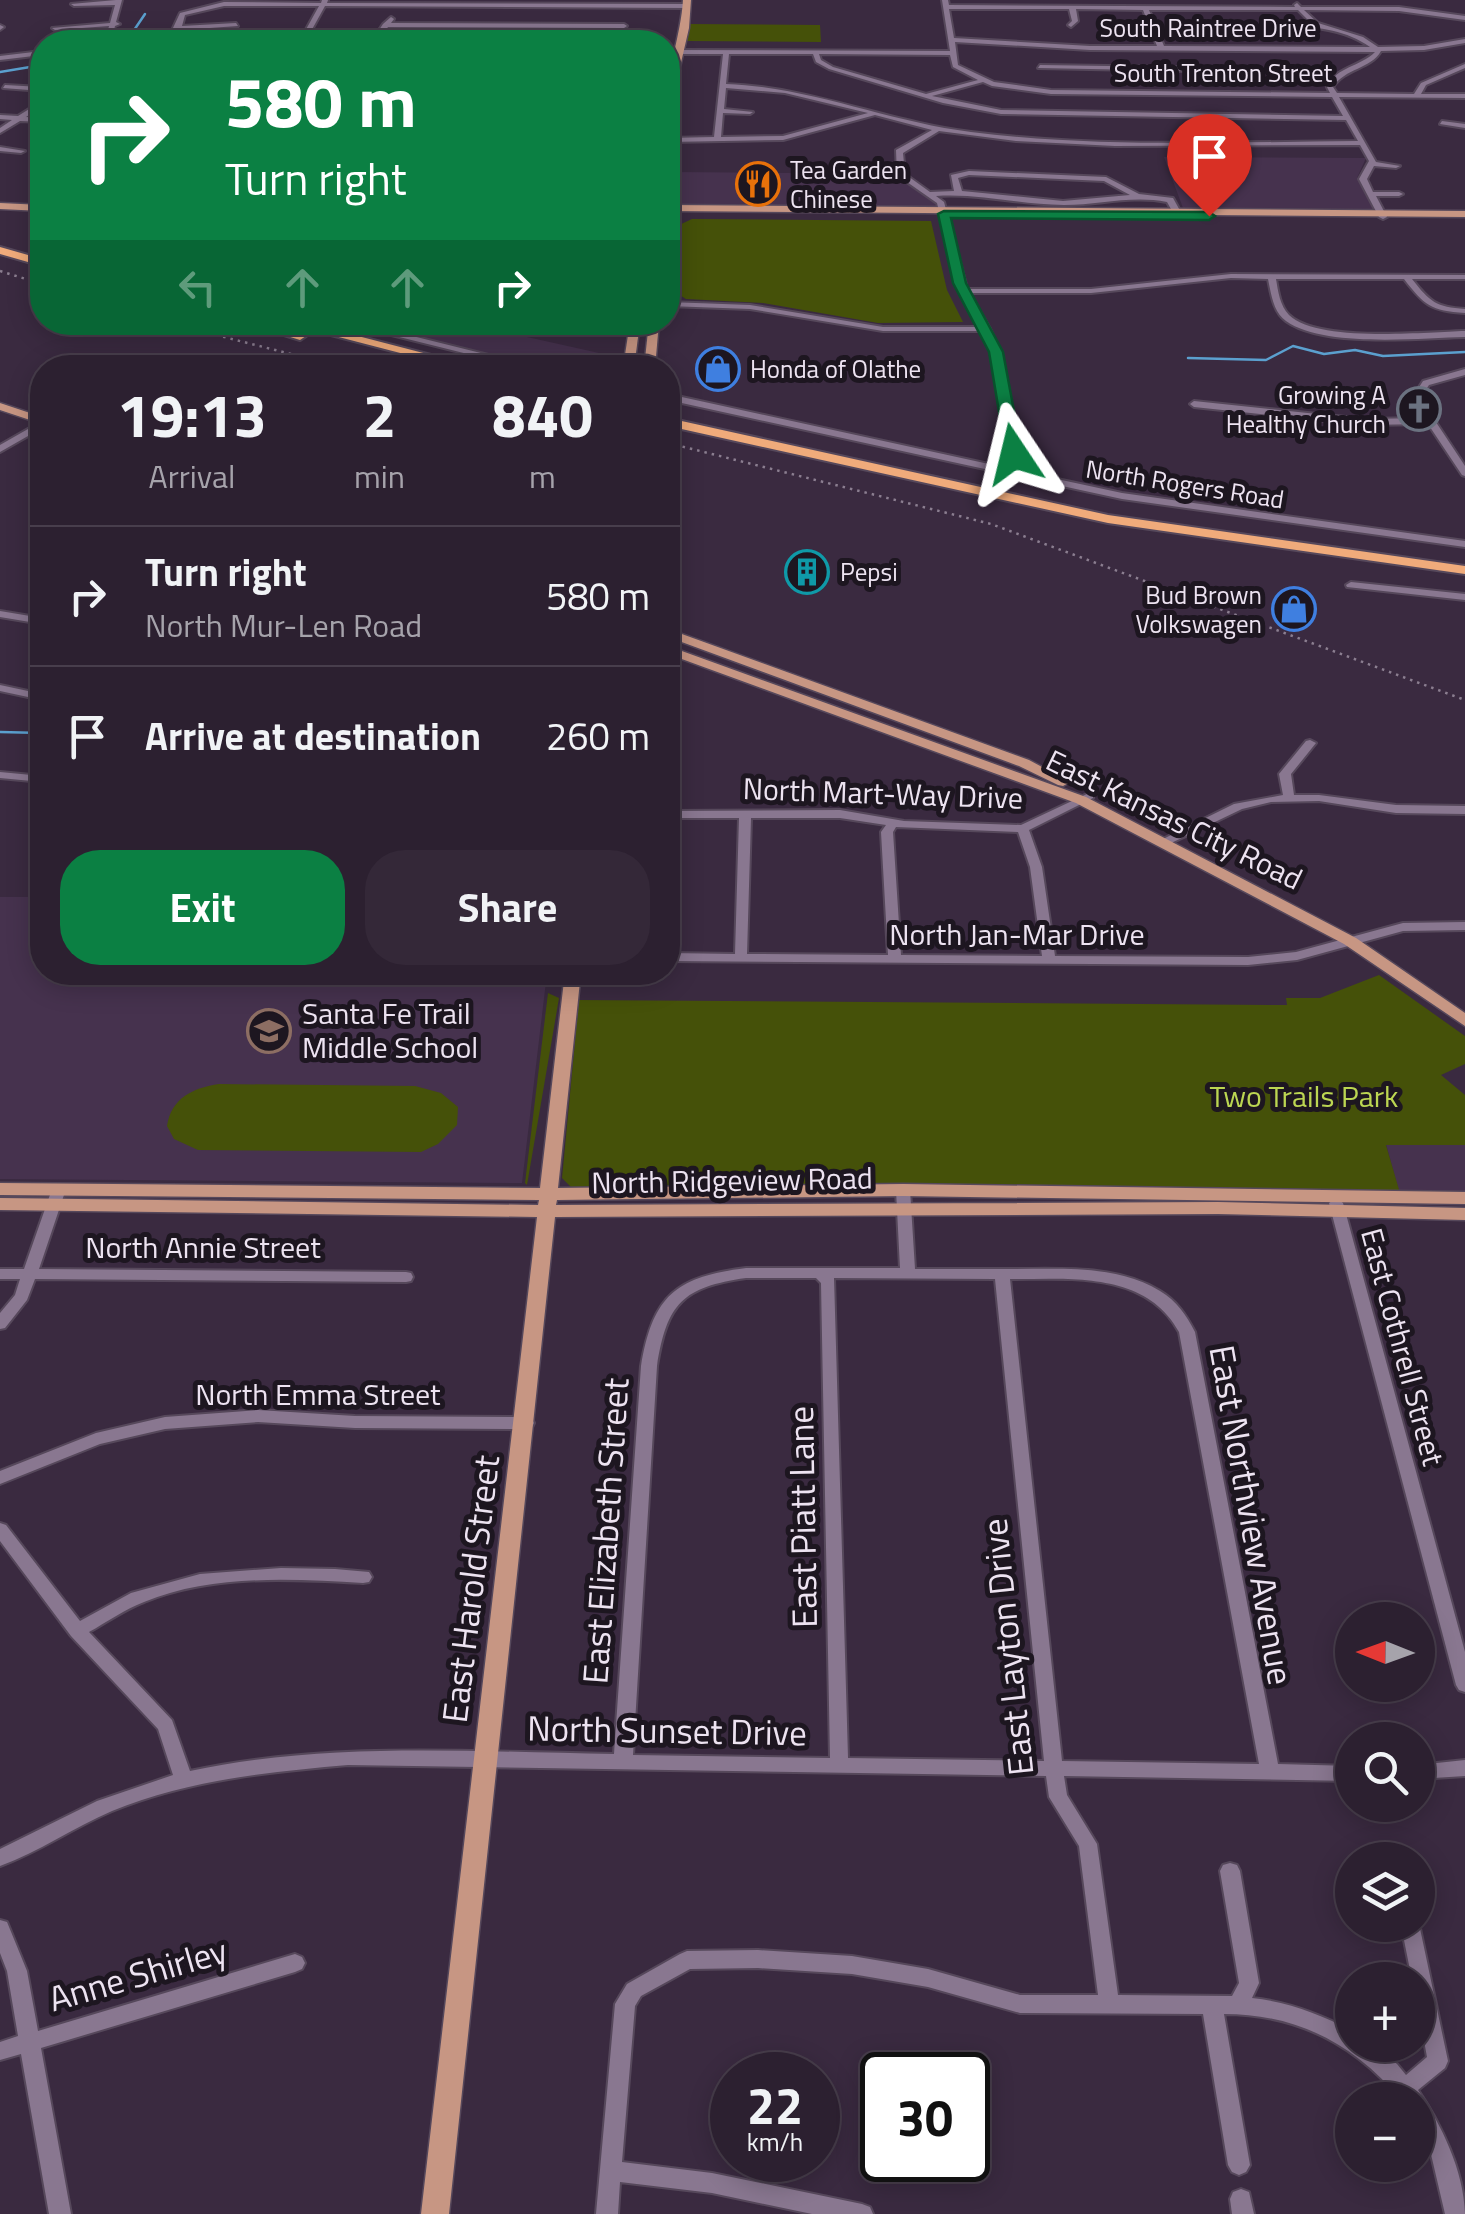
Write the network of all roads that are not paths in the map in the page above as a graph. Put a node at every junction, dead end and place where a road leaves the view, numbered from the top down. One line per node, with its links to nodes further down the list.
1 (1294, 0): 11 (street)
2 (119, 2): 6 (street); 15 (street)
3 (324, 2): 7 (street); 23 (street); 26 (street)
4 (682, 3): 8 (street); 30 (main road)
5 (945, 3): 9 (street); 31 (street)
6 (74, 4)
7 (403, 6): 8 (street); 18 (street)
8 (621, 6): 20 (street)
9 (1072, 8): 10 (street); 17 (street)
10 (1145, 8): 11 (street); 34 (street)
11 (1299, 8): 12 (street); 19 (street)
12 (1390, 9): 13 (street); 14 (street)
13 (1465, 18)
14 (1398, 21)
15 (116, 24): 22 (street); 25 (street)
16 (236, 24): 23 (street)
17 (1070, 24)
18 (385, 25): 21 (street); 27 (street)
19 (1313, 25): 24 (street); 36 (street)
20 (624, 26): 21 (street); 29 (street)
21 (551, 27): 28 (street)
22 (55, 28)
23 (176, 28)
24 (1227, 28)
25 (113, 30)
26 (309, 30)
27 (382, 30)
28 (550, 30)
29 (624, 30)
30 (676, 30)
31 (951, 40): 34 (street, South Raintree Drive); 41 (street)
32 (1465, 41): 33 (street, South Raintree Drive)
33 (1453, 43): 36 (street, South Raintree Drive); 37 (street)
34 (1161, 48): 35 (street, South Raintree Drive)
35 (1237, 49): 36 (street, South Raintree Drive); 47 (street)
36 (1377, 49): 54 (street)
37 (1465, 49)
38 (680, 52): 39 (street)
39 (726, 52): 40 (street); 49 (street)
40 (816, 52): 41 (street); 56 (street)
41 (952, 52): 48 (street)
42 (30, 54): 43 (street)
43 (0, 58)
44 (1465, 66): 55 (street)
45 (1040, 67): 46 (street)
46 (1126, 70): 47 (street); 52 (street)
47 (1245, 70): 53 (street)
48 (982, 81): 52 (street, South Trenton Street); 56 (street)
49 (722, 86): 58 (street); 61 (street)
50 (4, 87): 51 (street)
51 (30, 88)
52 (1134, 93): 53 (street, South Trenton Street)
53 (1256, 93): 54 (street, South Trenton Street)
54 (1334, 94): 55 (street, South Trenton Street); 64 (street)
55 (1417, 94): 57 (street, South Trenton Street)
56 (925, 96): 64 (street)
57 (1465, 96)
58 (720, 111): 60 (street); 73 (street)
59 (30, 112): 63 (street)
60 (750, 112)
61 (874, 114): 68 (street); 73 (street)
62 (0, 117): 63 (street)
63 (20, 118): 65 (street); 70 (street)
64 (1347, 118): 74 (street)
65 (30, 119)
66 (1442, 123): 67 (street)
67 (1465, 126)
68 (937, 129): 71 (street); 80 (street)
69 (1022, 129): 71 (street)
70 (0, 131)
71 (1017, 139): 74 (street)
72 (680, 140): 73 (street)
73 (718, 140)
74 (1362, 143): 77 (street)
75 (0, 150): 76 (street)
76 (22, 151)
77 (1373, 164): 78 (street); 81 (street)
78 (1396, 166)
79 (958, 191): 80 (street); 83 (street); 83 (street)
80 (931, 194): 87 (street)
81 (1370, 194): 82 (street); 89 (street)
82 (1399, 194)
83 (1136, 195): 88 (street)
84 (0, 209): 85 (main road)
85 (30, 210)
86 (680, 211): 87 (main road)
87 (944, 213): 88 (main road); 98 (street)
88 (1179, 214): 89 (main road)
89 (1382, 215): 90 (main road)
90 (1465, 216)
91 (0, 240): 92 (highway)
92 (30, 249)
93 (0, 250): 94 (highway)
94 (30, 260)
95 (1272, 276): 96 (street); 98 (street); 102 (street)
96 (1406, 277): 97 (street); 100 (street)
97 (1465, 277)
98 (964, 291): 101 (street)
99 (680, 304): 101 (street)
100 (1465, 311)
101 (986, 329): 119 (street)
102 (1465, 334)
103 (300, 335): 106 (highway)
104 (340, 335): 107 (highway)
105 (398, 335): 108 (street)
106 (380, 355)
107 (422, 355)
108 (482, 355)
109 (1465, 372): 115 (street)
110 (680, 400): 119 (street, North Rogers Road)
111 (0, 403): 113 (main road)
112 (1194, 404): 115 (street)
113 (30, 415)
114 (680, 415): 122 (highway)
115 (1430, 421): 120 (street)
116 (680, 425): 123 (highway)
117 (30, 428): 118 (street)
118 (0, 449)
119 (999, 471): 121 (street, North Rogers Road)
120 (1465, 472)
121 (1465, 544)
122 (1465, 559)
123 (1465, 570)
124 (1351, 585): 125 (street)
125 (1465, 597)
126 (0, 614): 127 (street)
127 (30, 619)
128 (680, 637): 135 (main road, East Kansas City Road)
129 (680, 654): 135 (main road, East Kansas City Road)
130 (0, 688): 131 (street)
131 (30, 694)
132 (1310, 742): 136 (street)
133 (0, 775): 134 (street)
134 (30, 779)
135 (1085, 798): 141 (street, North Mart-Way Drive); 142 (main road, East Kansas City Road)
136 (1289, 798): 137 (street); 142 (street)
137 (1465, 810)
138 (680, 814): 139 (street, North Mart-Way Drive)
139 (745, 814): 140 (street, North Mart-Way Drive); 146 (street)
140 (893, 823): 141 (street, North Mart-Way Drive); 147 (street)
141 (1023, 828): 148 (street)
142 (1167, 840): 144 (main road, East Kansas City Road)
143 (1465, 926): 144 (street, North Jan-Mar Drive)
144 (1356, 940): 148 (street, North Jan-Mar Drive); 150 (main road, East Kansas City Road); 151 (main road, East Kansas City Road)
145 (680, 957): 146 (street, North Jan-Mar Drive)
146 (741, 958): 147 (street, North Jan-Mar Drive)
147 (895, 959): 148 (street, North Jan-Mar Drive)
148 (1049, 961)
149 (572, 985): 156 (main road, East Harold Street)
150 (1465, 1006)
151 (1465, 1021)
152 (0, 1189): 153 (main road, North Ridgeview Road)
153 (56, 1197): 156 (main road, North Ridgeview Road); 157 (main road, North Ridgeview Road); 163 (street)
154 (903, 1198): 156 (main road, North Ridgeview Road); 158 (main road, North Ridgeview Road); 161 (street)
155 (1465, 1198): 158 (main road, North Ridgeview Road)
156 (549, 1203): 167 (main road, East Harold Street)
157 (0, 1204)
158 (1337, 1205): 159 (main road, North Ridgeview Road); 172 (street, East Cothrell Street)
159 (1465, 1214)
160 (818, 1272): 161 (street); 174 (street, East Elizabeth Street); 175 (street, East Piatt Lane)
161 (908, 1272): 164 (street)
162 (0, 1274): 163 (street, North Annie Street)
163 (32, 1274): 165 (street, North Annie Street); 166 (street)
164 (1002, 1274): 177 (street, East Layton Drive); 179 (street, East Northview Avenue)
165 (406, 1277)
166 (0, 1324)
167 (526, 1424): 168 (street, North Emma Street); 173 (main road, East Harold Street)
168 (0, 1478)
169 (0, 1529): 171 (street)
170 (363, 1577): 171 (street)
171 (77, 1630): 181 (street)
172 (1465, 1685)
173 (486, 1762): 174 (street, North Sunset Drive); 181 (street, North Sunset Drive); 200 (main road, East Harold Street)
174 (624, 1764): 175 (street, North Sunset Drive)
175 (839, 1766): 177 (street, North Sunset Drive)
176 (1465, 1768): 178 (street)
177 (1054, 1771): 179 (street, North Sunset Drive); 187 (street, East Layton Drive)
178 (1435, 1771)
179 (1270, 1772): 180 (street, North Sunset Drive)
180 (1335, 1773)
181 (184, 1781): 182 (street, North Sunset Drive)
182 (0, 1858)
183 (1230, 1872): 189 (street)
184 (0, 1928): 191 (street)
185 (1414, 1942): 195 (street)
186 (295, 1963): 191 (street, Anne Shirley)
187 (1109, 2003): 188 (street); 198 (street)
188 (1212, 2005): 189 (street); 197 (street)
189 (1238, 2005): 190 (street)
190 (1335, 2033)
191 (30, 2041): 192 (street, Anne Shirley); 199 (street)
192 (0, 2051)
193 (1375, 2062): 194 (street)
194 (1396, 2082)
195 (1423, 2082)
196 (1435, 2139): 203 (street)
197 (1238, 2165)
198 (610, 2171): 201 (street); 202 (street)
199 (60, 2214)
200 (435, 2214)
201 (607, 2214)
202 (862, 2214)
203 (1456, 2214)

